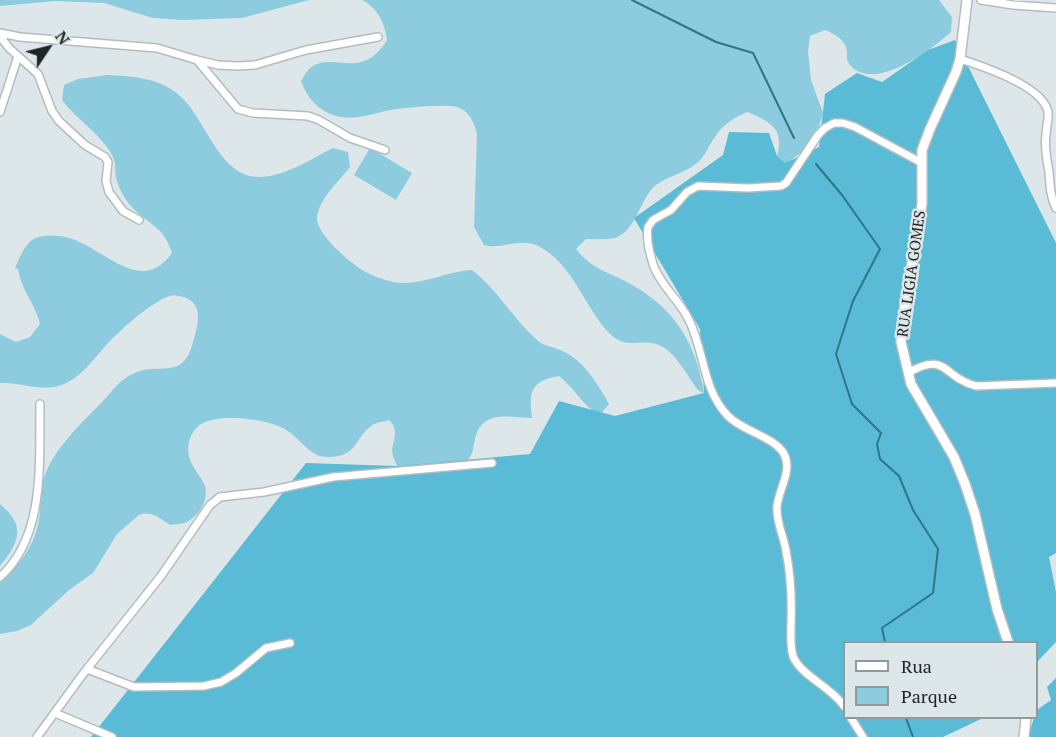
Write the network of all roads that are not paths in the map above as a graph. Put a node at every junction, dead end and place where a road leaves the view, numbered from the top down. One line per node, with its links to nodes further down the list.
1 (968, 0): 7 (street, RUA LIGIA GOMES)
2 (981, 0): 3 (street)
3 (1056, 8)
4 (0, 34): 6 (street); 8 (street)
5 (378, 37): 8 (street)
6 (18, 56): 9 (street); 13 (street)
7 (960, 59): 11 (street, RUA LIGIA GOMES); 12 (street)
8 (196, 60): 10 (street)
9 (0, 112)
10 (385, 150)
11 (922, 163): 14 (street, RUA LIGIA GOMES); 22 (street)
12 (1056, 208)
13 (139, 220)
14 (908, 373): 15 (street); 19 (street, RUA LIGIA GOMES)
15 (1056, 382)
16 (40, 404): 18 (street)
17 (492, 463): 21 (street)
18 (0, 578)
19 (1008, 641)
20 (290, 643): 21 (street)
21 (87, 669): 23 (street)
22 (843, 705)
23 (55, 713): 26 (street); 27 (street)
24 (852, 719): 28 (street)
25 (1026, 719): 29 (street)
26 (37, 737)
27 (112, 737)
28 (863, 737)
29 (1024, 737)

